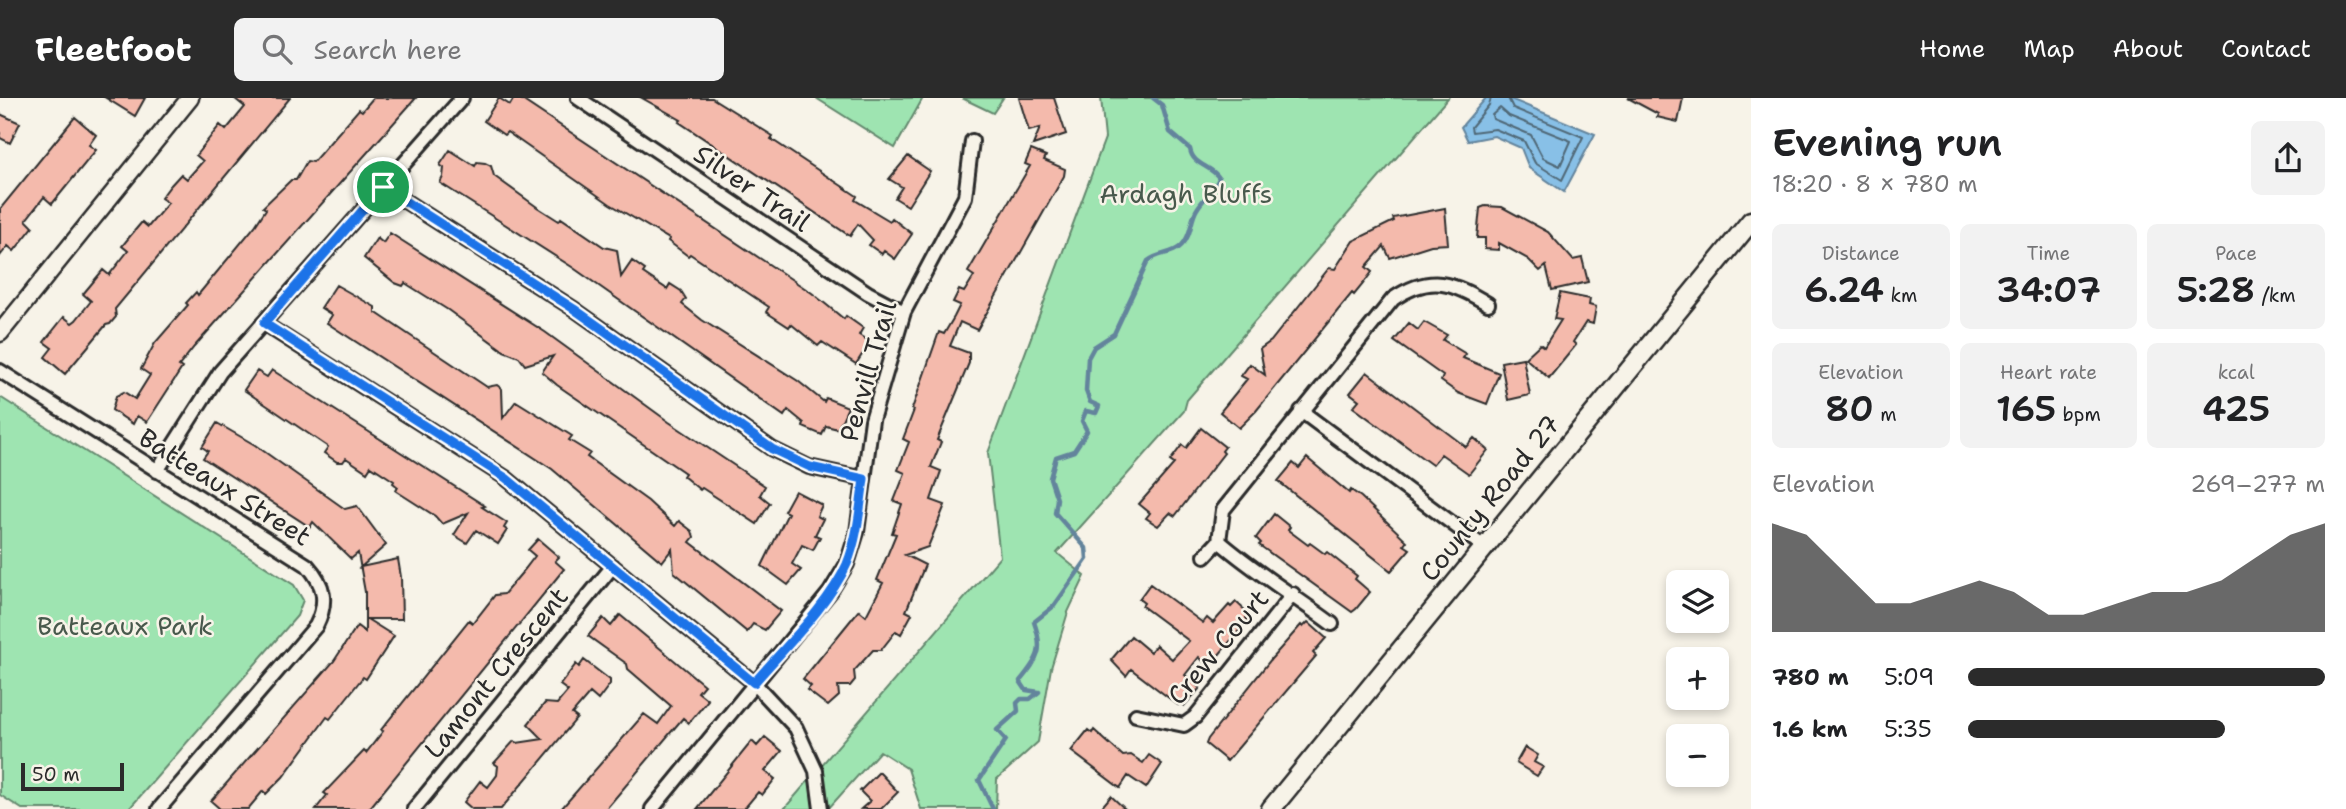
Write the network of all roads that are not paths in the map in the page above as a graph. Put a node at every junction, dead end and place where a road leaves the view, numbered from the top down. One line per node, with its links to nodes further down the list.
1 (190, 98): 10 (street)
2 (462, 98): 5 (street)
3 (578, 98): 8 (street, Silver Trail)
4 (972, 141): 8 (street, Penvill Trail)
5 (383, 187): 9 (street); 14 (street)
6 (1751, 221): 16 (main road, County Road 27)
7 (1488, 304): 12 (street)
8 (904, 312): 14 (street, Penvill Trail)
9 (264, 323): 13 (street); 18 (street)
10 (0, 334)
11 (0, 371): 13 (street, Batteaux Street)
12 (1301, 411): 15 (street); 16 (street)
13 (157, 471): 23 (street, Batteaux Street)
14 (864, 479): 21 (street, Penvill Trail)
15 (1219, 541): 17 (street); 19 (street, Crew Court)
16 (1484, 547): 27 (main road, County Road 27)
17 (1205, 556)
18 (613, 566): 21 (street); 24 (street, Lamont Crescent)
19 (1293, 594): 20 (street, Crew Court); 22 (street, Crew Court)
20 (1332, 624)
21 (754, 683): 25 (street, Penvill Trail); 26 (street)
22 (1136, 715)
23 (159, 809)
24 (414, 809)
25 (652, 809)
26 (821, 809)
27 (1271, 809)

